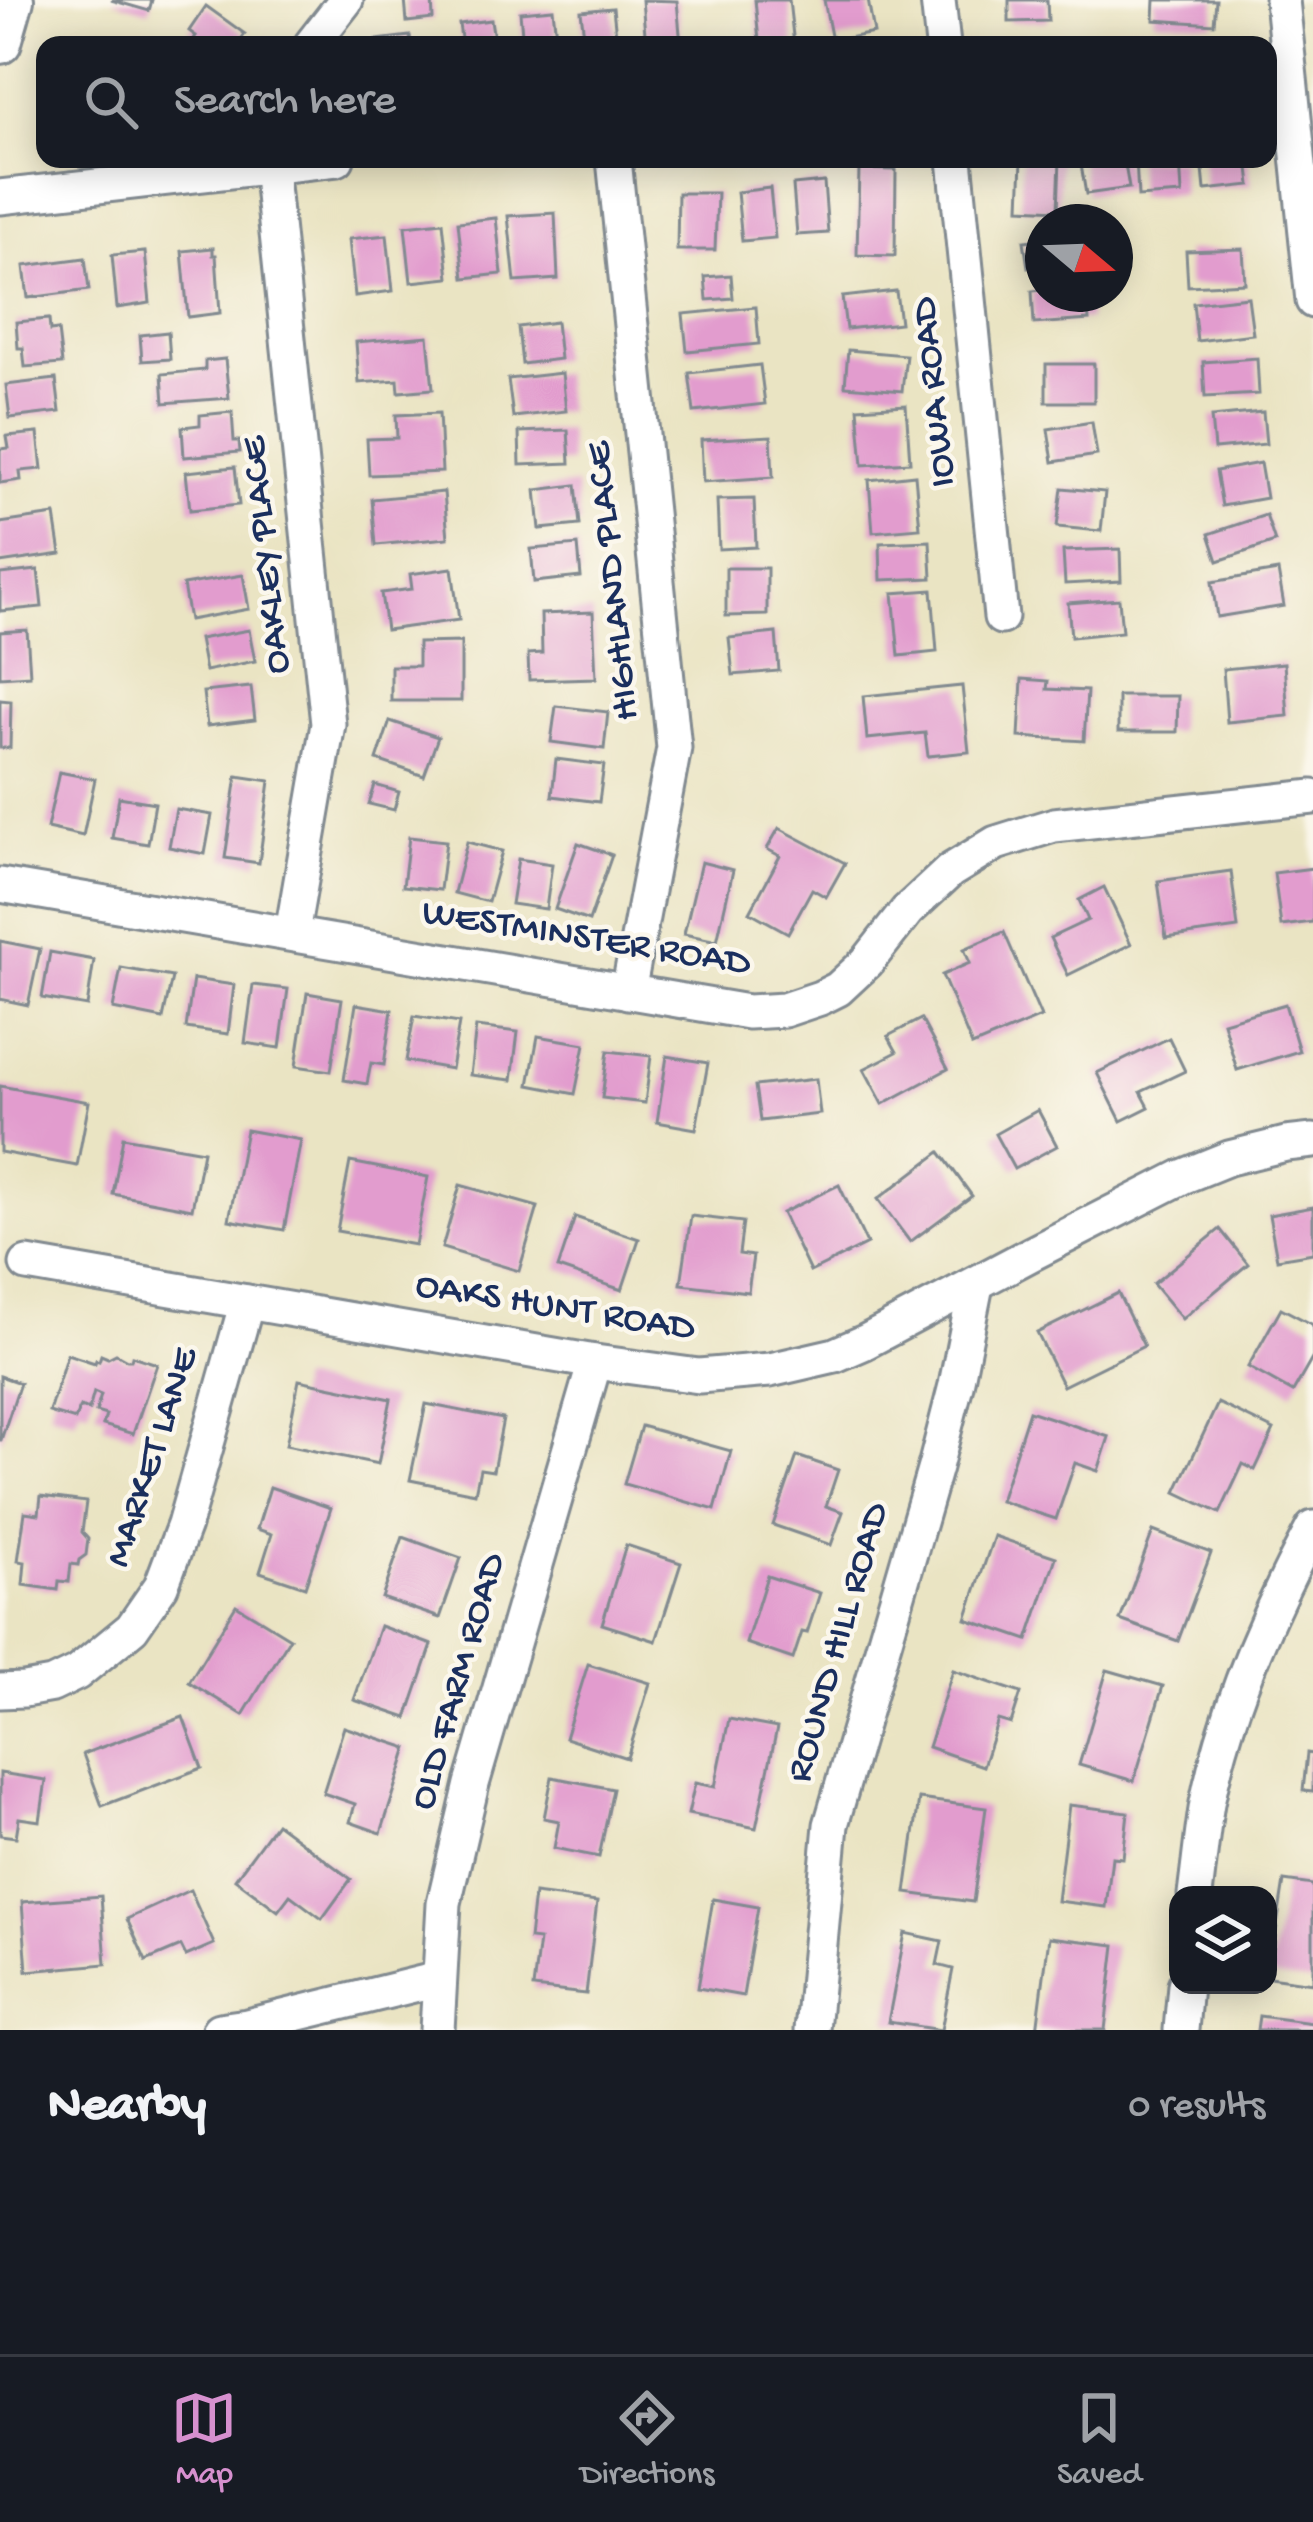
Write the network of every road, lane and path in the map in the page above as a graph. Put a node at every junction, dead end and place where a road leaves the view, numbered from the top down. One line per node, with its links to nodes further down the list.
1 (12, 0): 7 (street)
2 (346, 0): 5 (street)
3 (938, 0): 6 (street)
4 (1282, 0): 8 (street)
5 (318, 36)
6 (942, 36)
7 (0, 42)
8 (1290, 66): 14 (street)
9 (204, 168): 13 (street)
10 (270, 168): 18 (street, OAKLEY PLACE)
11 (615, 168): 19 (street, HIGHLAND PLACE)
12 (956, 168): 15 (street, IOWA ROAD)
13 (0, 197)
14 (1313, 301)
15 (1001, 617)
16 (1313, 797): 19 (street, WESTMINSTER ROAD)
17 (0, 885): 18 (street, WESTMINSTER ROAD)
18 (292, 933): 19 (street, WESTMINSTER ROAD)
19 (628, 992)
20 (1313, 1141): 22 (street, OAKS HUNT ROAD)
21 (27, 1264): 23 (street, OAKS HUNT ROAD)
22 (976, 1285): 24 (street, OAKS HUNT ROAD); 32 (street, ROUND HILL ROAD)
23 (247, 1302): 24 (street, OAKS HUNT ROAD); 26 (street, MARKET LANE)
24 (595, 1362): 28 (street, OLD FARM ROAD)
25 (1313, 1528): 27 (street)
26 (0, 1691)
27 (1196, 1886)
28 (438, 1979): 30 (street); 31 (street, OLD FARM ROAD)
29 (1184, 1994): 33 (street)
30 (219, 2030)
31 (437, 2030)
32 (812, 2030)
33 (1181, 2030)

